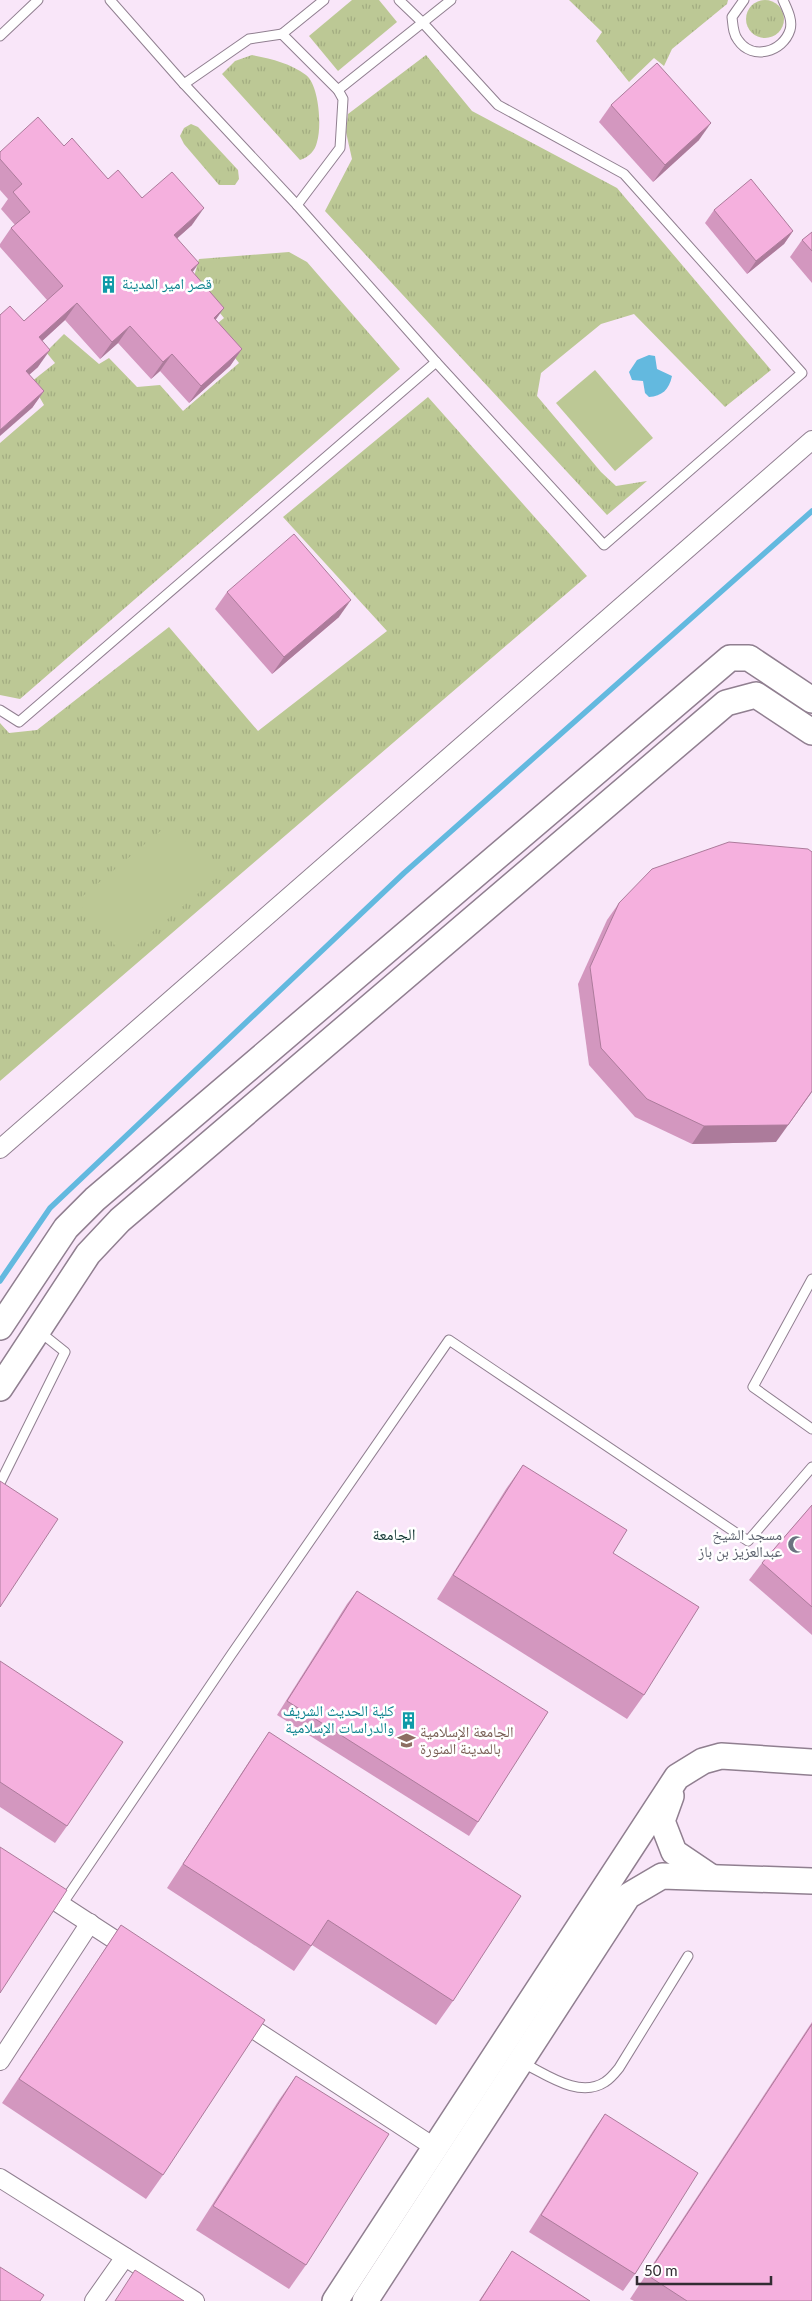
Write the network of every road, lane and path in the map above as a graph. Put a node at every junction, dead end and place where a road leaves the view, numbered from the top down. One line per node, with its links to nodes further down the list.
1 (38, 0): 10 (lane)
2 (110, 0): 11 (lane)
3 (324, 0): 9 (lane)
4 (399, 0): 8 (lane)
5 (451, 0): 8 (lane)
6 (743, 0): 7 (lane)
7 (783, 0)
8 (423, 23): 12 (lane); 14 (lane)
9 (282, 34): 11 (lane); 12 (lane)
10 (0, 36)
11 (184, 84): 13 (lane)
12 (338, 90): 13 (lane)
13 (297, 205): 14 (lane)
14 (436, 362): 17 (lane)
15 (812, 440): 19 (street)
16 (812, 700): 21 (main road)
17 (0, 710)
18 (812, 732): 22 (main road)
19 (0, 1148)
20 (812, 1279): 24 (lane)
21 (0, 1327)
22 (38, 1330): 23 (main road); 26 (lane)
23 (0, 1388)
24 (812, 1429)
25 (812, 1468): 32 (lane)
26 (0, 1482)
27 (812, 1762): 28 (main road)
28 (677, 1777): 30 (main road); 39 (main road)
29 (0, 1866): 32 (street)
30 (711, 1877): 31 (main road); 38 (main road)
31 (812, 1882)
32 (61, 1906): 33 (street)
33 (90, 1923): 35 (street); 37 (street)
34 (688, 1956): 38 (lane)
35 (147, 1961)
36 (221, 2009): 39 (street)
37 (0, 2061)
38 (520, 2062): 45 (main road)
39 (434, 2147): 44 (main road)
40 (0, 2178): 41 (street)
41 (125, 2257): 42 (street); 43 (street)
42 (94, 2301)
43 (195, 2301)
44 (335, 2301)
45 (365, 2301)

